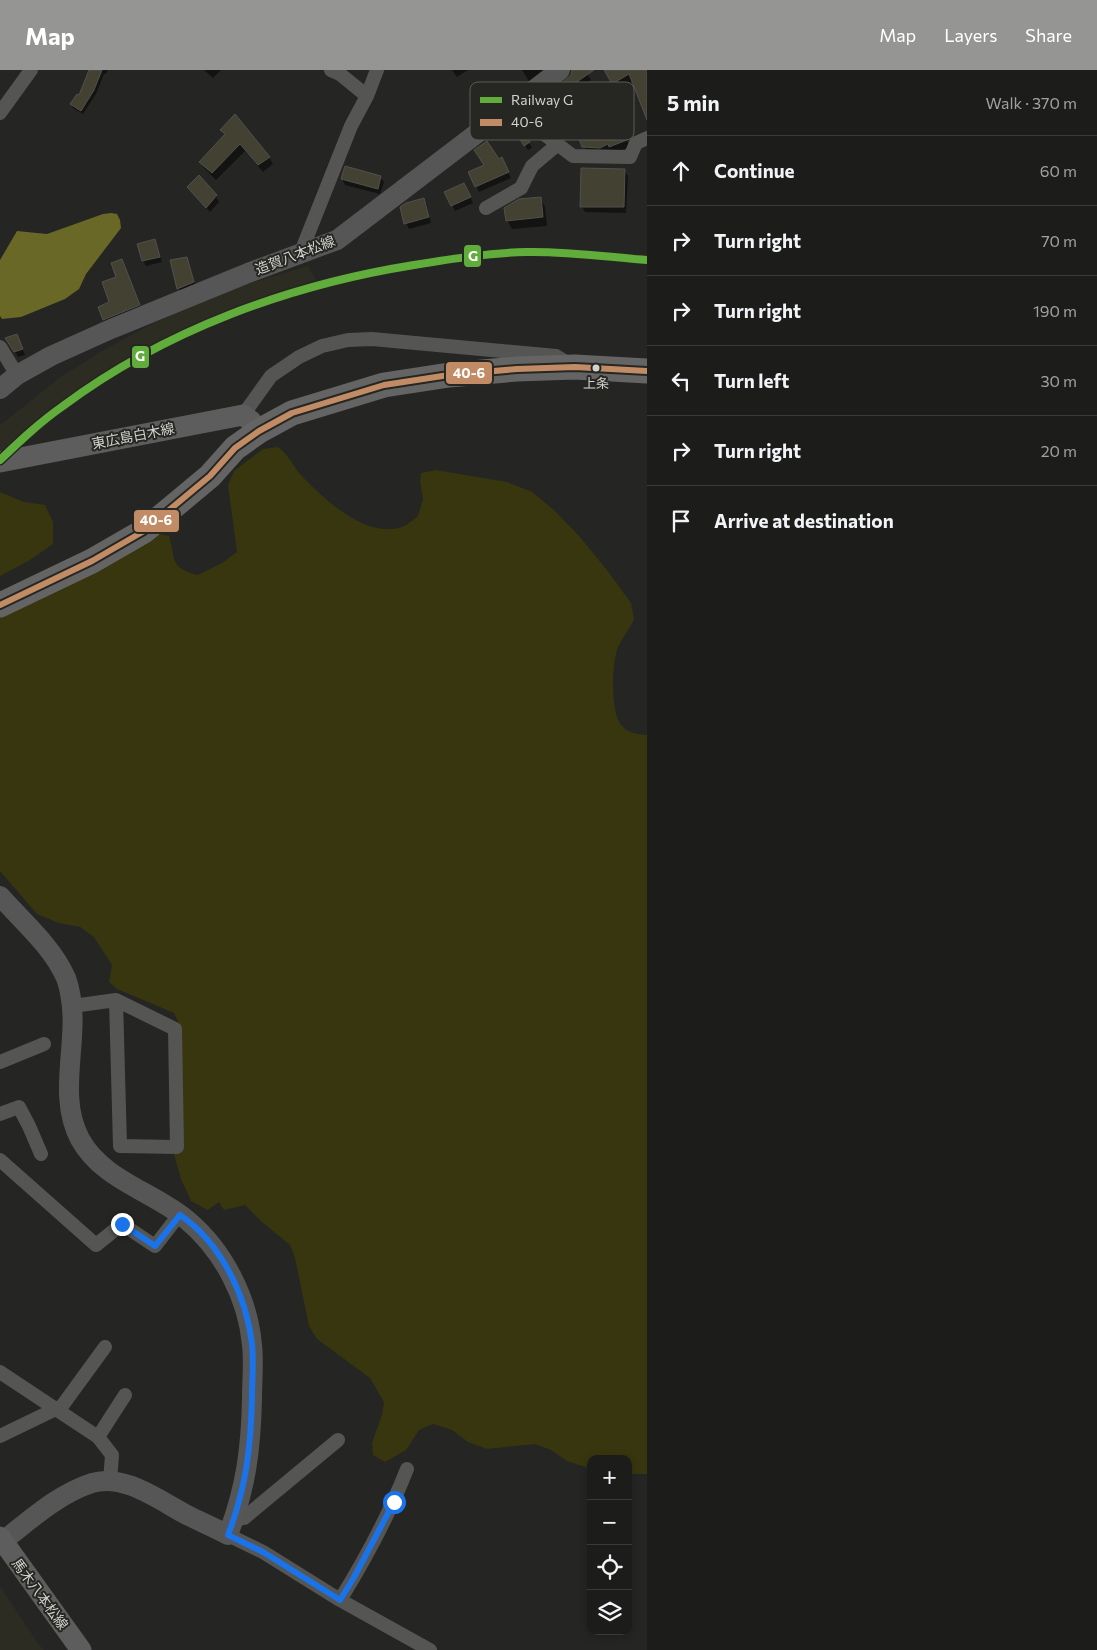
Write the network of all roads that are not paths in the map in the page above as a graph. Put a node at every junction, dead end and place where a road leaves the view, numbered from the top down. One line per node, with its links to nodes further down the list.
1 (31, 70): 7 (street)
2 (331, 70): 6 (street)
3 (377, 70): 6 (street)
4 (560, 70): 5 (street, 造賀八本松線)
5 (544, 82)
6 (367, 96): 13 (street)
7 (0, 113)
8 (647, 138): 11 (street)
9 (470, 139): 13 (street, 造賀八本松線)
10 (552, 140): 11 (street)
11 (558, 144): 12 (street)
12 (486, 208)
13 (301, 252): 17 (street, 造賀八本松線)
14 (0, 347): 17 (street)
15 (575, 367): 16 (highway); 19 (highway); 19 (street)
16 (647, 372)
17 (16, 375): 18 (street, 造賀八本松線)
18 (0, 389)
19 (251, 423): 20 (main road, 東広島白木線); 21 (highway)
20 (0, 462)
21 (0, 604)
22 (0, 896): 24 (street)
23 (0, 913): 24 (street)
24 (25, 924): 26 (street)
25 (116, 1000): 25 (street); 26 (street)
26 (73, 1006): 32 (street)
27 (44, 1044): 28 (street)
28 (0, 1062)
29 (0, 1114): 30 (street)
30 (41, 1154)
31 (0, 1160): 32 (street)
32 (180, 1215): 42 (street)
33 (105, 1347): 36 (street)
34 (0, 1372): 36 (street)
35 (125, 1395): 38 (street)
36 (56, 1410): 37 (street); 38 (street)
37 (0, 1436)
38 (98, 1437): 41 (street)
39 (338, 1440): 42 (street)
40 (407, 1469): 44 (street)
41 (110, 1481): 42 (street); 43 (street)
42 (231, 1528): 44 (street)
43 (1, 1539): 45 (main road, 馬木八本松線)
44 (340, 1600): 46 (street)
45 (81, 1650)
46 (430, 1650)

